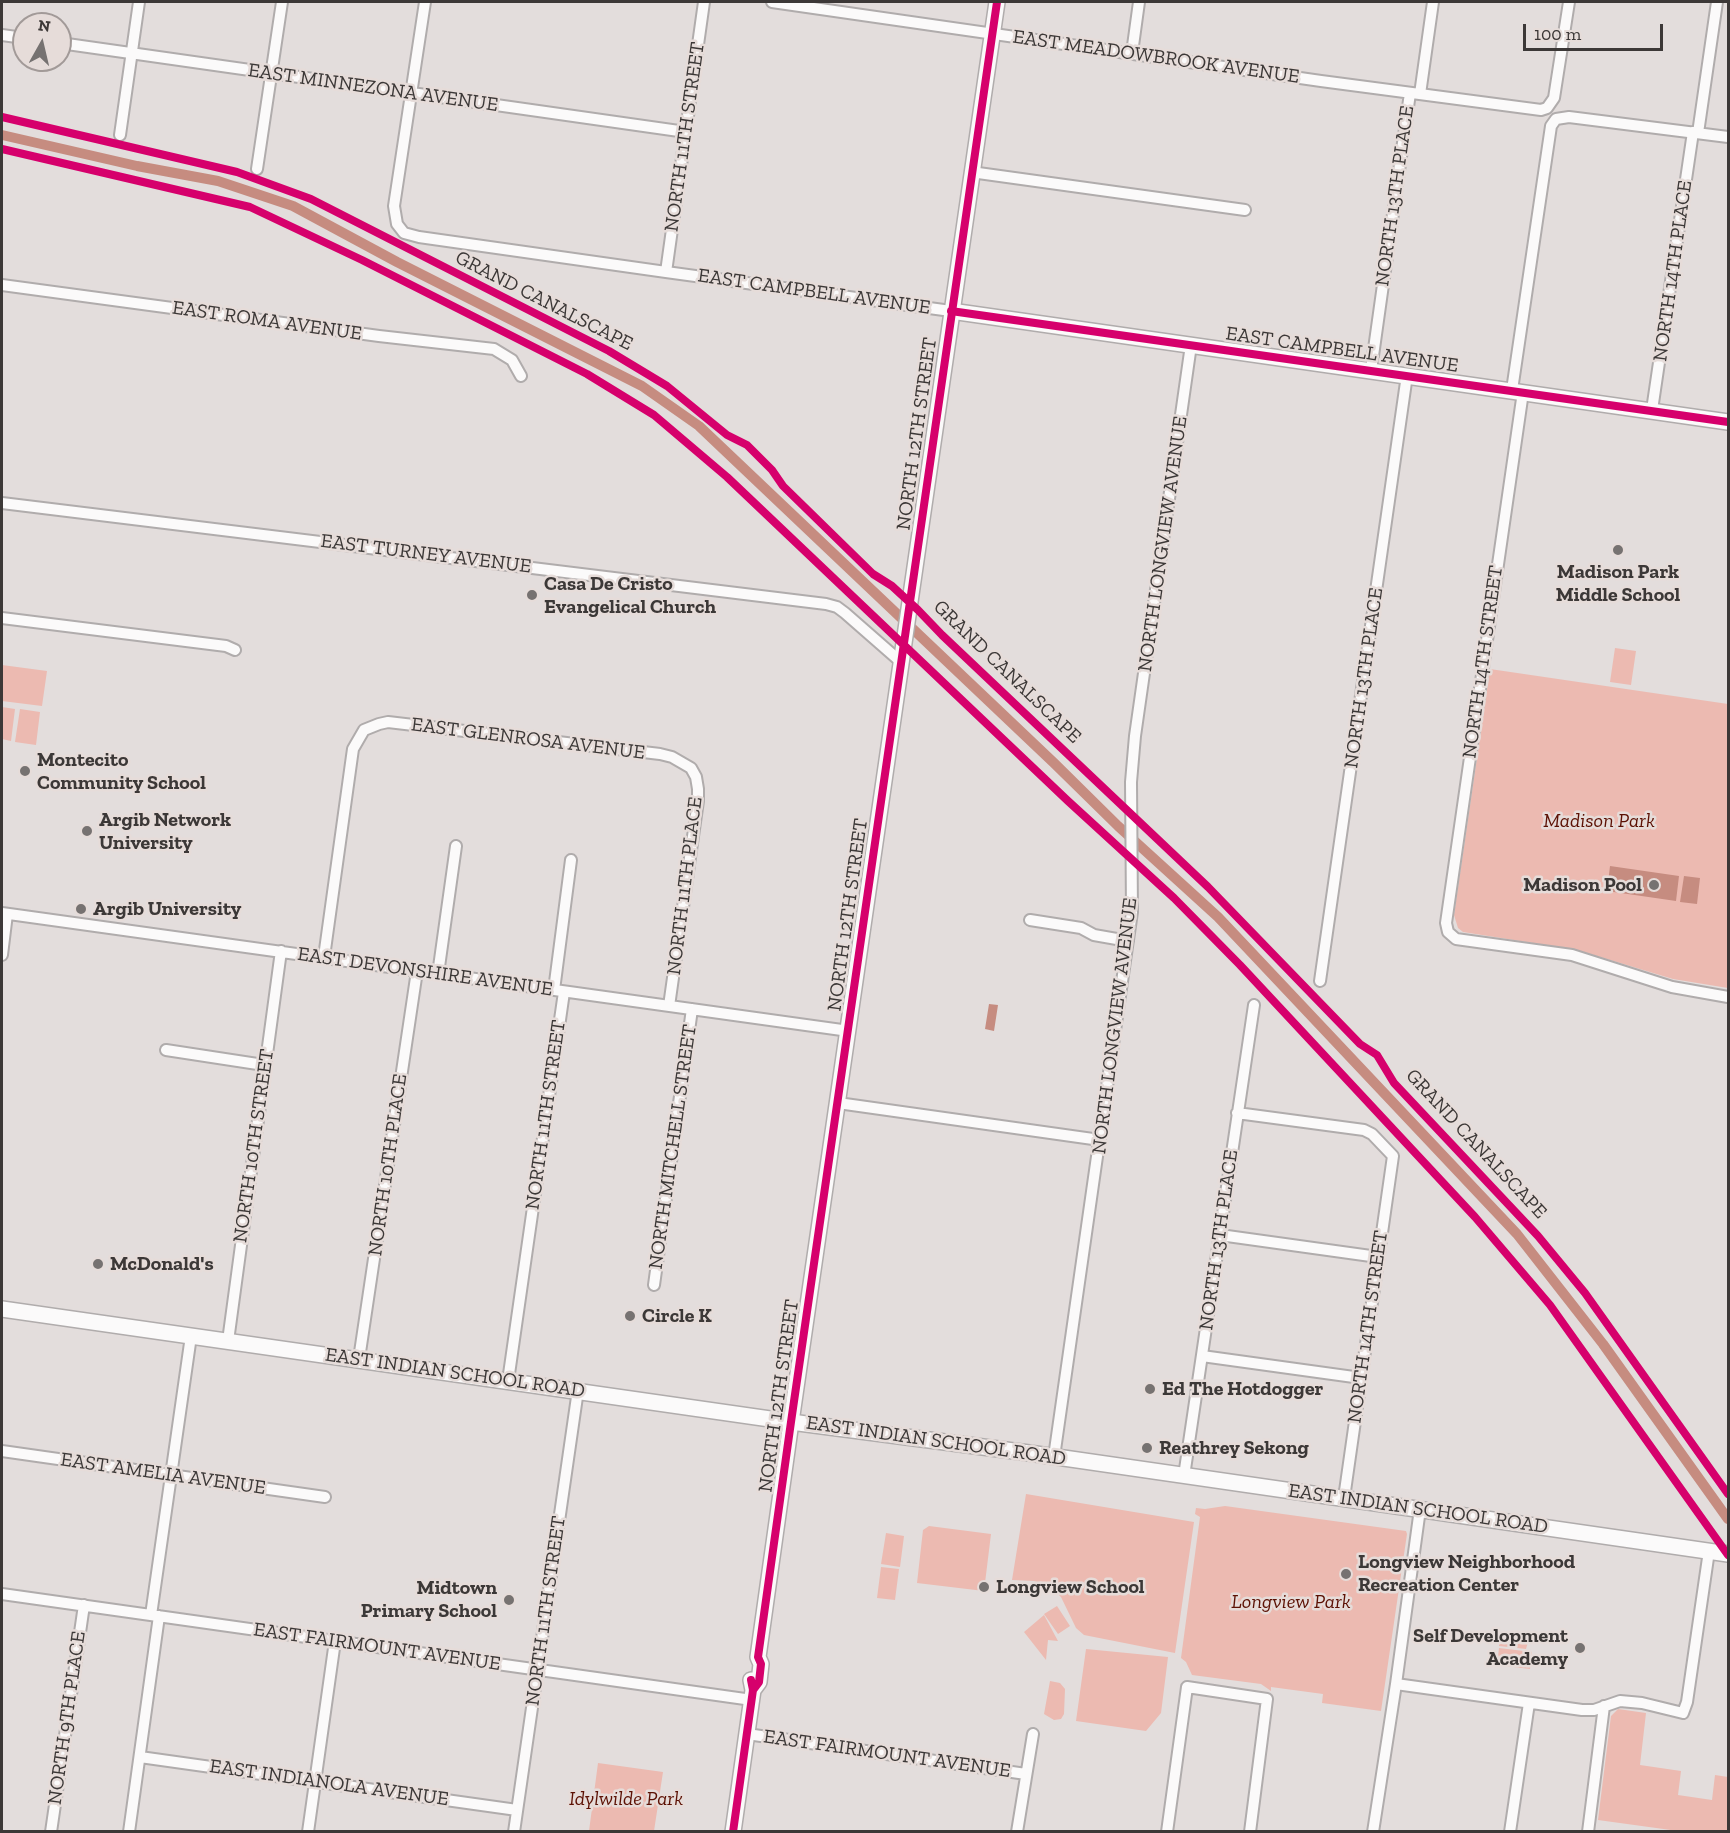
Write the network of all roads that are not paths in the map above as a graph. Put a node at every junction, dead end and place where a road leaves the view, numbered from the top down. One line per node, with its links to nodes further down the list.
1 (139, 2): 14 (street)
2 (282, 2): 16 (street)
3 (425, 2): 17 (street)
4 (704, 2): 19 (street, NORTH 11TH STREET)
5 (772, 2): 11 (street, EAST MEADOWBROOK AVENUE)
6 (997, 2): 12 (street, NORTH 12TH STREET)
7 (1139, 2): 15 (street)
8 (1433, 2): 18 (street, NORTH 13TH PLACE)
9 (1569, 2): 18 (street, EAST MEADOWBROOK AVENUE)
10 (1718, 2): 20 (street, NORTH 14TH PLACE)
11 (853, 7): 12 (street, EAST MEADOWBROOK AVENUE)
12 (992, 33): 15 (street, EAST MEADOWBROOK AVENUE); 24 (street, NORTH 12TH STREET)
13 (72, 46): 14 (street, EAST MINNEZONA AVENUE)
14 (131, 54): 16 (street, EAST MINNEZONA AVENUE); 21 (street)
15 (1132, 54): 18 (street, EAST MEADOWBROOK AVENUE)
16 (272, 73): 17 (street, EAST MINNEZONA AVENUE); 23 (street)
17 (412, 93): 19 (street, EAST MINNEZONA AVENUE); 26 (street, EAST CAMPBELL AVENUE)
18 (1415, 93): 30 (street, NORTH 13TH PLACE)
19 (686, 132): 26 (street, NORTH 11TH STREET)
20 (1696, 132): 22 (street); 33 (street, NORTH 14TH STREET); 34 (street, NORTH 14TH PLACE)
21 (120, 135)
22 (1728, 137)
23 (257, 170)
24 (971, 171): 25 (street); 28 (street, NORTH 12TH STREET)
25 (1245, 210)
26 (666, 272): 28 (street, EAST CAMPBELL AVENUE)
27 (2, 285): 32 (street, EAST ROMA AVENUE)
28 (951, 311): 29 (street, EAST CAMPBELL AVENUE); 39 (street, NORTH 12TH STREET)
29 (1191, 345): 30 (street, EAST CAMPBELL AVENUE); 45 (street, NORTH LONGVIEW AVENUE)
30 (1371, 370): 31 (street, EAST CAMPBELL AVENUE)
31 (1407, 375): 33 (street, EAST CAMPBELL AVENUE); 51 (street, NORTH 13TH PLACE)
32 (521, 376)
33 (1517, 391): 34 (street, EAST CAMPBELL AVENUE); 53 (street, NORTH 14TH STREET)
34 (1652, 410): 35 (street, EAST CAMPBELL AVENUE)
35 (1728, 422)
36 (2, 503): 39 (street, EAST TURNEY AVENUE)
37 (2, 618): 38 (street)
38 (235, 650)
39 (901, 662): 57 (street, NORTH 12TH STREET)
40 (691, 768): 48 (street, EAST GLENROSA AVENUE); 55 (street, NORTH 11TH PLACE)
41 (456, 846): 50 (street)
42 (571, 860): 52 (street, NORTH 11TH STREET)
43 (4, 914): 46 (street, EAST DEVONSHIRE AVENUE); 47 (street)
44 (1030, 921): 45 (street)
45 (1128, 941): 62 (street, NORTH LONGVIEW AVENUE)
46 (281, 951): 48 (street, EAST DEVONSHIRE AVENUE); 59 (street, NORTH 10TH STREET)
47 (2, 955)
48 (324, 957): 49 (street, EAST DEVONSHIRE AVENUE)
49 (417, 971): 50 (street, EAST DEVONSHIRE AVENUE); 70 (street, NORTH 10TH PLACE)
50 (438, 974): 52 (street, EAST DEVONSHIRE AVENUE)
51 (1320, 981)
52 (559, 991): 55 (street, EAST DEVONSHIRE AVENUE); 72 (street, NORTH 11TH STREET)
53 (1728, 997)
54 (1254, 1005): 61 (street, NORTH 13TH PLACE)
55 (669, 1006): 56 (street, EAST DEVONSHIRE AVENUE)
56 (692, 1009): 57 (street, EAST DEVONSHIRE AVENUE); 65 (street, NORTH MITCHELL STREET)
57 (849, 1031): 60 (street, NORTH 12TH STREET)
58 (166, 1050): 59 (street)
59 (264, 1065): 68 (street, NORTH 10TH STREET)
60 (838, 1103): 62 (street); 74 (street, NORTH 12TH STREET)
61 (1237, 1113): 63 (street, NORTH 13TH PLACE); 64 (street, NORTH 14TH STREET)
62 (1100, 1140): 76 (street, NORTH LONGVIEW AVENUE)
63 (1220, 1235): 64 (street); 69 (street, NORTH 13TH PLACE)
64 (1377, 1257): 71 (street, NORTH 14TH STREET)
65 (654, 1285)
66 (2, 1309): 67 (street, EAST INDIAN SCHOOL ROAD)
67 (191, 1336): 68 (street, EAST INDIAN SCHOOL ROAD); 77 (street)
68 (228, 1341): 70 (street, EAST INDIAN SCHOOL ROAD)
69 (1202, 1356): 71 (street); 78 (street, NORTH 13TH PLACE)
70 (359, 1359): 72 (street, EAST INDIAN SCHOOL ROAD)
71 (1361, 1378): 80 (street, NORTH 14TH STREET)
72 (508, 1381): 73 (street, EAST INDIAN SCHOOL ROAD)
73 (578, 1390): 74 (street, EAST INDIAN SCHOOL ROAD); 88 (street, NORTH 11TH STREET)
74 (791, 1422): 76 (street, EAST INDIAN SCHOOL ROAD); 90 (street, NORTH 12TH STREET)
75 (2, 1451): 77 (street, EAST AMELIA AVENUE)
76 (1054, 1457): 78 (street, EAST INDIAN SCHOOL ROAD)
77 (170, 1475): 79 (street, EAST AMELIA AVENUE); 86 (street)
78 (1184, 1476): 80 (street, EAST INDIAN SCHOOL ROAD)
79 (325, 1497)
80 (1344, 1498): 81 (street, EAST INDIAN SCHOOL ROAD)
81 (1420, 1509): 82 (street, EAST INDIAN SCHOOL ROAD); 89 (street)
82 (1709, 1551): 83 (street, EAST INDIAN SCHOOL ROAD); 92 (street)
83 (1728, 1554)
84 (2, 1594): 85 (street, EAST FAIRMOUNT AVENUE)
85 (84, 1605): 86 (street, EAST FAIRMOUNT AVENUE); 99 (street, NORTH 9TH PLACE)
86 (155, 1615): 87 (street, EAST FAIRMOUNT AVENUE); 95 (street)
87 (335, 1641): 88 (street, EAST FAIRMOUNT AVENUE); 97 (street)
88 (539, 1669): 90 (street, EAST FAIRMOUNT AVENUE); 98 (street, NORTH 11TH STREET)
89 (1396, 1684): 91 (street); 107 (street)
90 (752, 1695): 93 (street, NORTH 12TH STREET)
91 (1529, 1703): 92 (street); 108 (street)
92 (1604, 1706): 109 (street)
93 (747, 1734): 96 (street, EAST FAIRMOUNT AVENUE); 103 (street, NORTH 12TH STREET)
94 (1033, 1734): 96 (street)
95 (140, 1757): 97 (street, EAST INDIANOLA AVENUE); 100 (street)
96 (1026, 1774): 104 (street)
97 (315, 1781): 98 (street, EAST INDIANOLA AVENUE); 101 (street)
98 (518, 1810): 102 (street, NORTH 11TH STREET)
99 (51, 1832)
100 (129, 1832)
101 (308, 1832)
102 (514, 1832)
103 (733, 1832)
104 (1017, 1832)
105 (1167, 1832): 106 (street)
106 (1250, 1832)
107 (1373, 1832)
108 (1510, 1832)
109 (1588, 1832)

